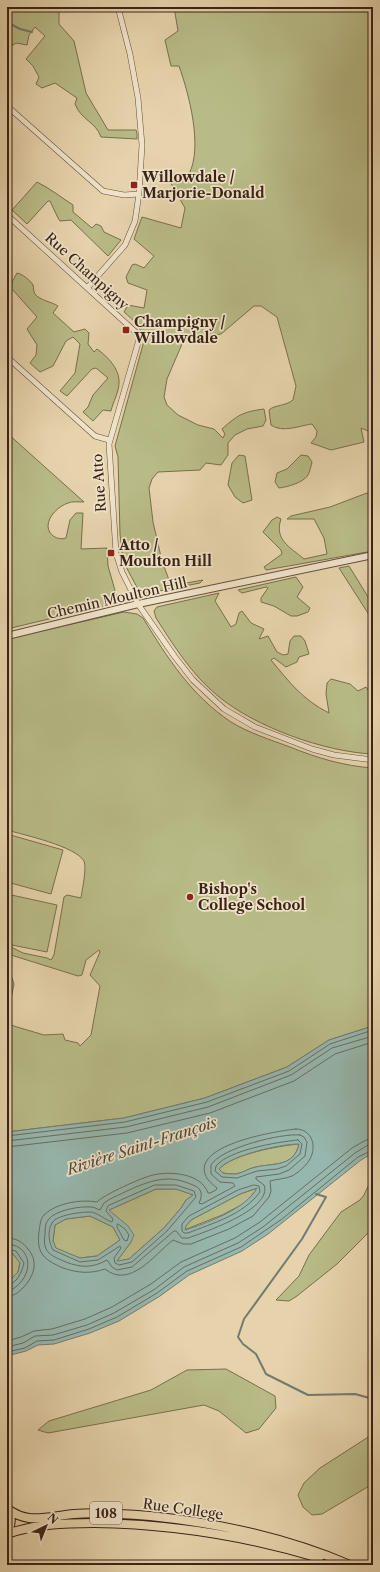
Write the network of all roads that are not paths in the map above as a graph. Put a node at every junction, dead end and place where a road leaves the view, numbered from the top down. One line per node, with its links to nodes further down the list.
1 (118, 7): 3 (street)
2 (7, 106): 3 (street)
3 (139, 194): 5 (street)
4 (7, 215): 5 (street, Rue Champigny)
5 (88, 287): 7 (street, Rue Champigny)
6 (7, 357): 7 (street, Rue Atto)
7 (109, 440): 9 (street, Rue Atto)
8 (373, 555): 9 (street, Chemin Moulton Hill)
9 (138, 604): 10 (street, Chemin Moulton Hill); 11 (street, Rue Atto)
10 (7, 636)
11 (373, 760)
12 (8, 1509): 13 (main road, Rue College / 108); 15 (main road, Rue College / 108)
13 (7, 1533): 14 (main road, Rue College / 108)
14 (341, 1565)
15 (350, 1565)

